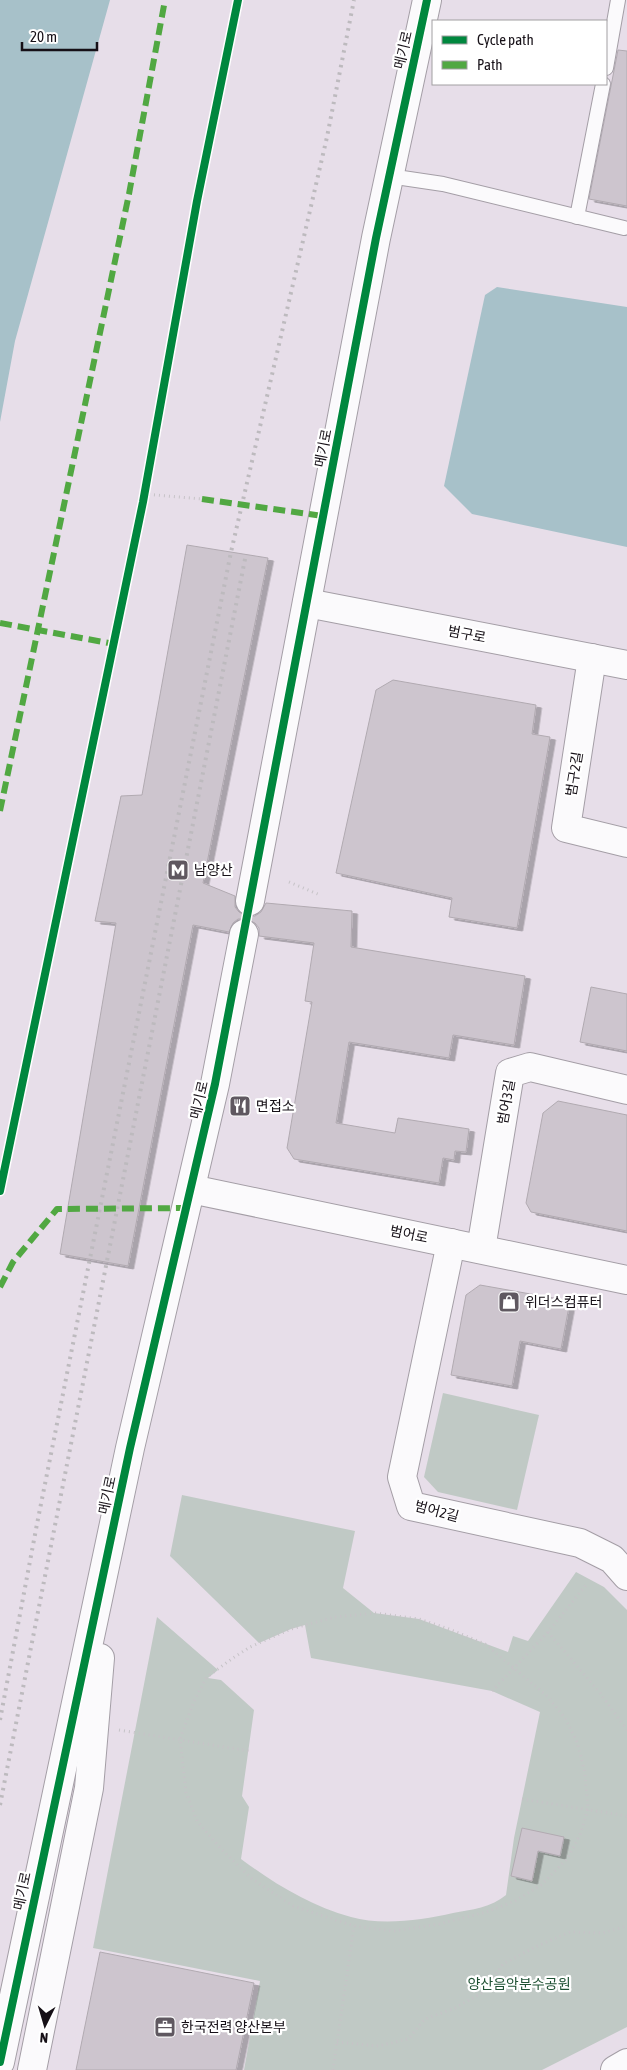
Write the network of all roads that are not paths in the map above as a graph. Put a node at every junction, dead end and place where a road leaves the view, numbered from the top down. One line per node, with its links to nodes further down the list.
1 (427, 0): 5 (street, 메기로)
2 (618, 0): 3 (lane)
3 (607, 62)
4 (603, 85): 6 (lane)
5 (388, 176): 6 (lane); 8 (street, 메기로)
6 (577, 217): 7 (lane)
7 (624, 228)
8 (307, 603): 9 (street, 범구로); 12 (street, 메기로)
9 (592, 658): 10 (street, 범구로); 11 (street, 범구2길)
10 (627, 664)
11 (627, 843)
12 (250, 901)
13 (244, 934): 15 (street, 메기로)
14 (627, 1090): 17 (street, 범어3길)
15 (191, 1189): 16 (street, 범어로); 19 (street, 메기로)
16 (451, 1243): 17 (street, 범어로); 20 (street, 범어2길)
17 (481, 1249): 18 (street, 범어로)
18 (627, 1280)
19 (109, 1546): 21 (street, 메기로); 23 (street)
20 (627, 1576)
21 (0, 2062)
22 (627, 2063): 24 (street)
23 (32, 2070)
24 (615, 2070)

